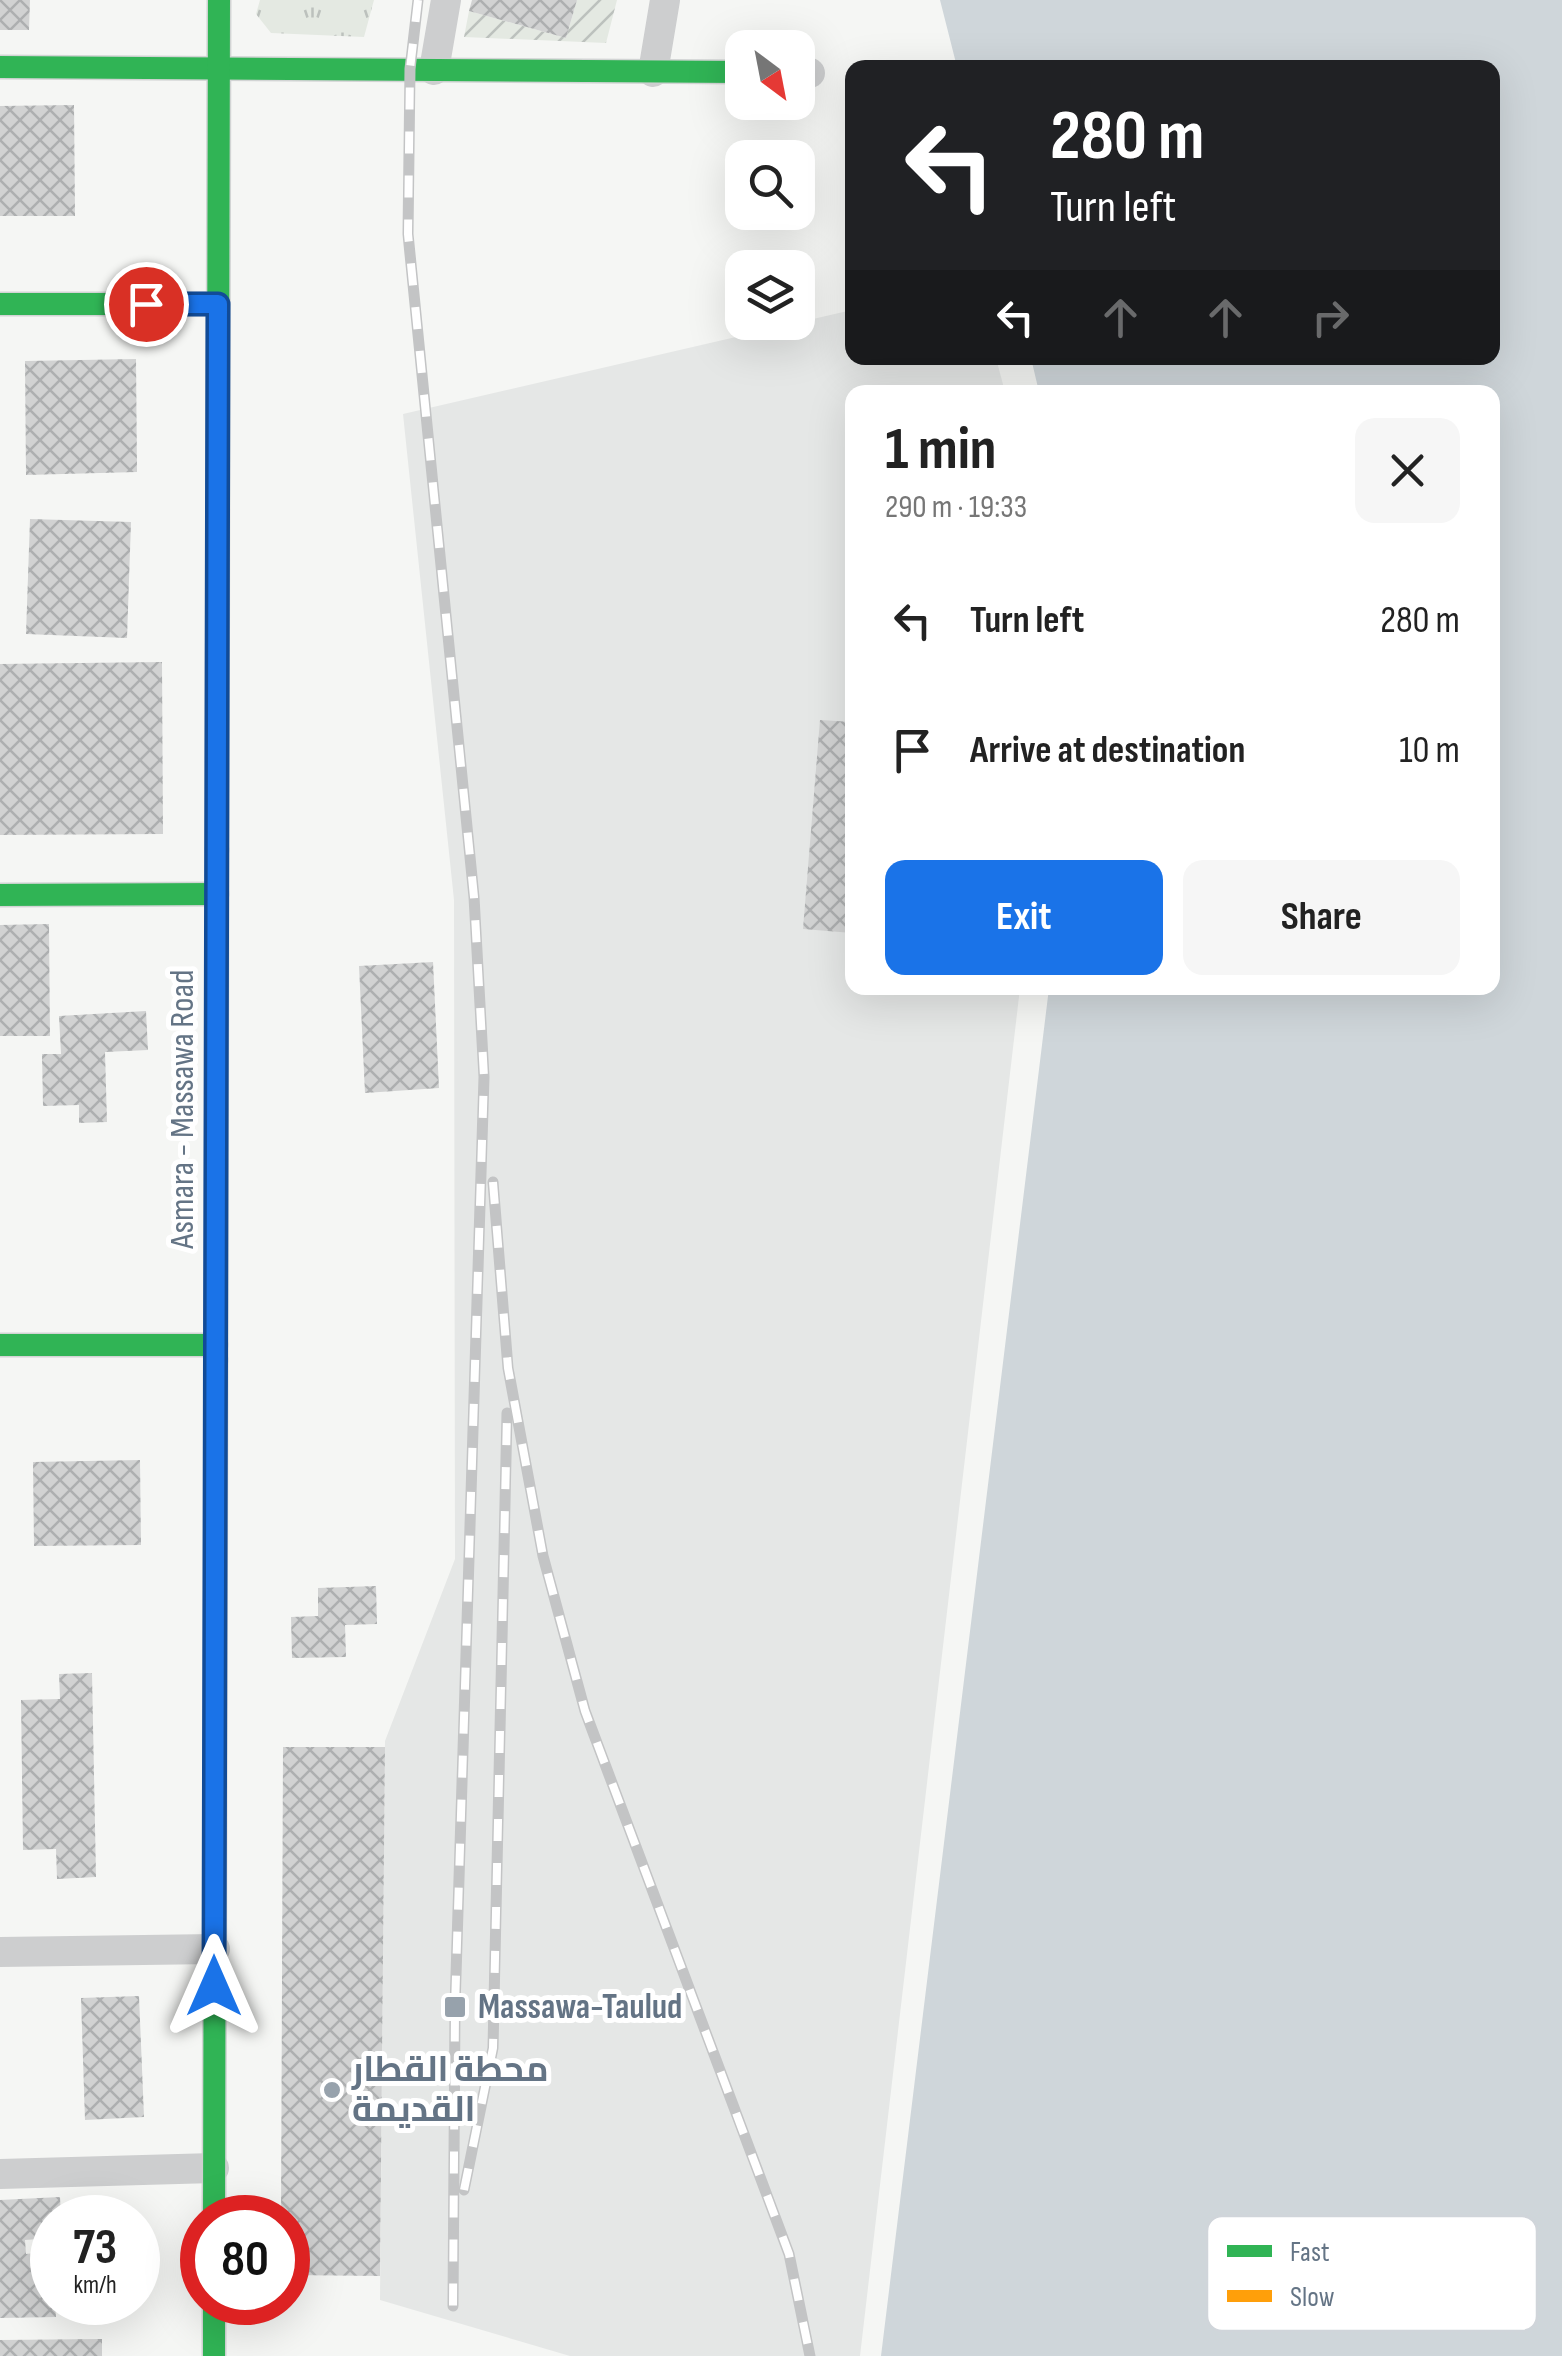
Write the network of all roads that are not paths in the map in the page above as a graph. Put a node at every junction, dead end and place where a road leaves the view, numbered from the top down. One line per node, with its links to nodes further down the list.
1 (220, 0): 4 (main road, Asmara - Massawa Road)
2 (446, 0): 6 (street)
3 (665, 0): 7 (street)
4 (218, 66): 5 (main road); 6 (main road); 10 (main road, Asmara - Massawa Road)
5 (0, 67)
6 (434, 70): 7 (main road)
7 (653, 72): 8 (main road)
8 (725, 72)
9 (0, 304): 10 (main road)
10 (218, 304): 11 (main road, Asmara - Massawa Road)
11 (218, 894): 12 (main road); 14 (main road, Asmara - Massawa Road)
12 (0, 895)
13 (0, 1345): 14 (main road)
14 (216, 1346): 15 (main road, Asmara - Massawa Road)
15 (214, 1949): 16 (street); 17 (main road, Asmara - Massawa Road)
16 (0, 1952)
17 (214, 2168): 18 (street); 19 (main road, Asmara - Massawa Road)
18 (0, 2174)
19 (214, 2195)
20 (214, 2325): 21 (main road)
21 (214, 2356)

